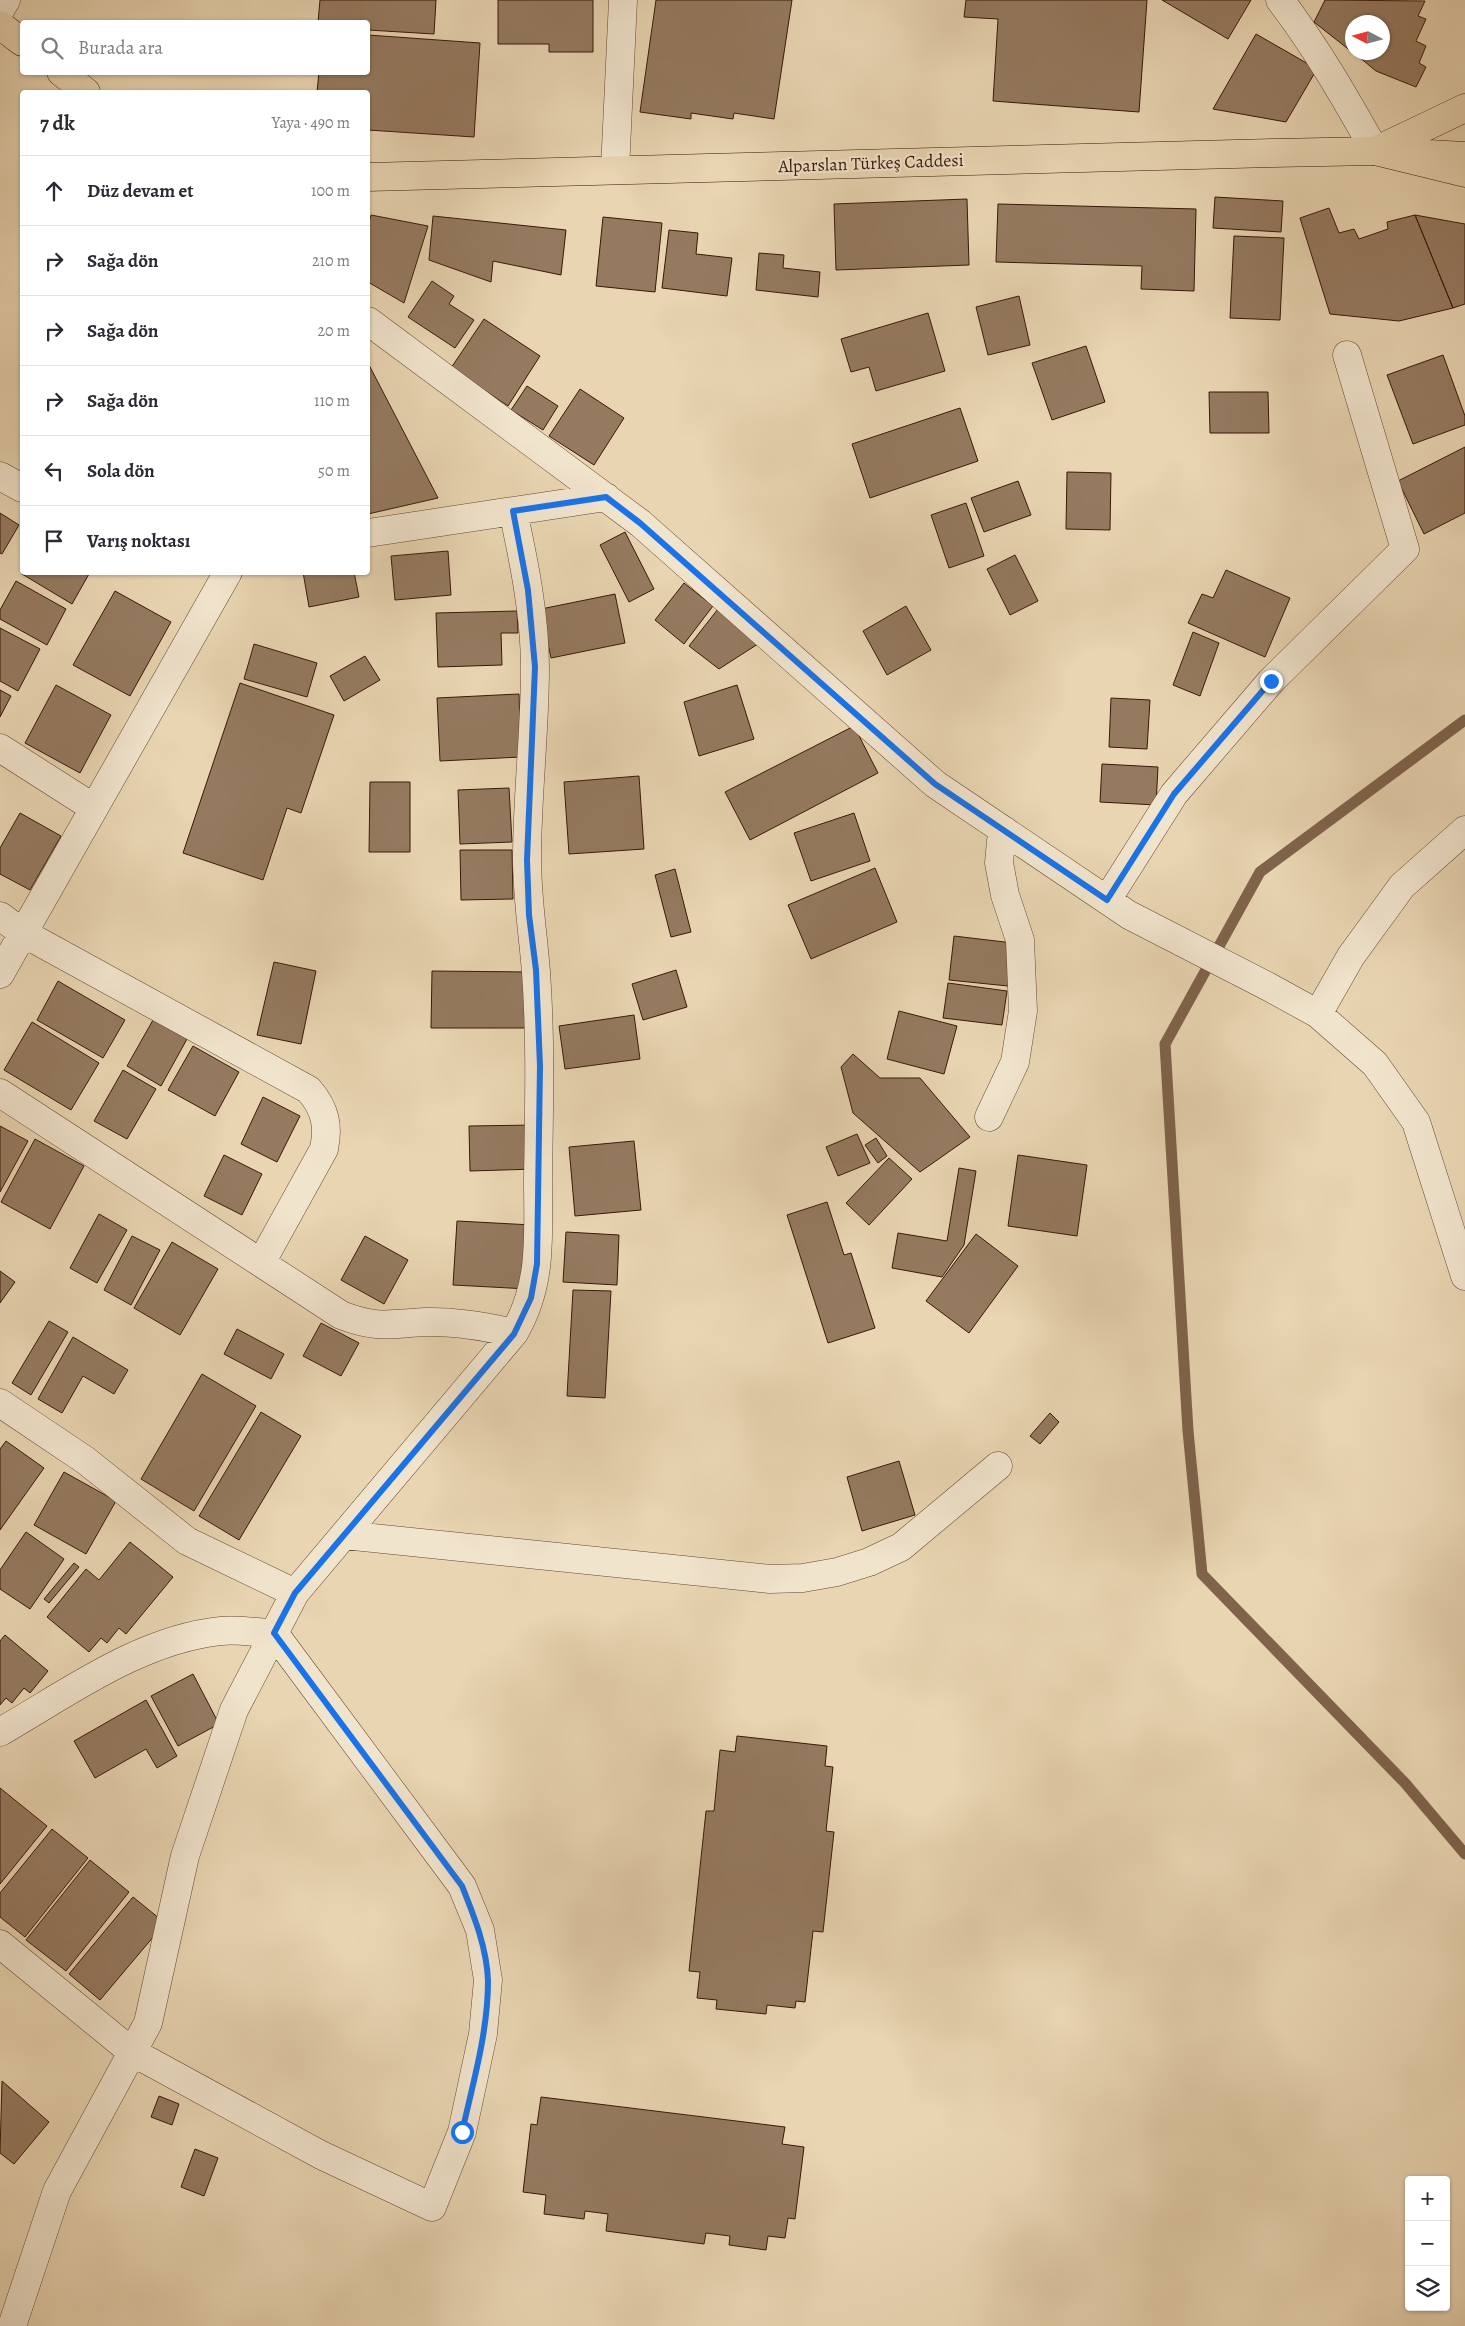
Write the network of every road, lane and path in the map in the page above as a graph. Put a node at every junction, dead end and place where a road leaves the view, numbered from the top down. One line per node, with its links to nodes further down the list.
1 (6, 0): 4 (street)
2 (623, 0): 12 (street)
3 (1280, 0): 10 (street)
4 (0, 10)
5 (0, 25): 6 (main road)
6 (20, 40)
7 (65, 75): 8 (main road)
8 (84, 90)
9 (1465, 108): 10 (main road)
10 (1375, 151): 11 (main road); 12 (main road, Alparslan Türkeş Caddesi); 13 (main road)
11 (1465, 156)
12 (615, 170): 14 (main road, Alparslan Türkeş Caddesi)
13 (1465, 174)
14 (370, 177)
15 (370, 322): 19 (street)
16 (1347, 355): 27 (street)
17 (0, 476): 18 (street)
18 (20, 487)
19 (606, 497): 20 (street); 26 (street)
20 (513, 511): 21 (street); 36 (street)
21 (370, 533)
22 (226, 575): 24 (street)
23 (0, 748): 24 (street)
24 (94, 808): 29 (street)
25 (1465, 830): 31 (street)
26 (1005, 831): 27 (street); 33 (street)
27 (1107, 900): 31 (street)
28 (0, 916): 29 (street)
29 (23, 933): 30 (street); 34 (street)
30 (0, 974)
31 (1318, 1014): 35 (street)
32 (0, 1093): 34 (street)
33 (989, 1118)
34 (261, 1263): 36 (street)
35 (1465, 1276)
36 (514, 1334): 39 (street)
37 (0, 1403): 40 (street)
38 (998, 1466): 39 (street)
39 (344, 1535): 40 (street)
40 (295, 1593): 41 (street)
41 (274, 1633): 42 (street); 44 (street); 44 (street)
42 (0, 1732)
43 (0, 1944): 44 (street)
44 (132, 2052): 45 (street)
45 (12, 2326)

